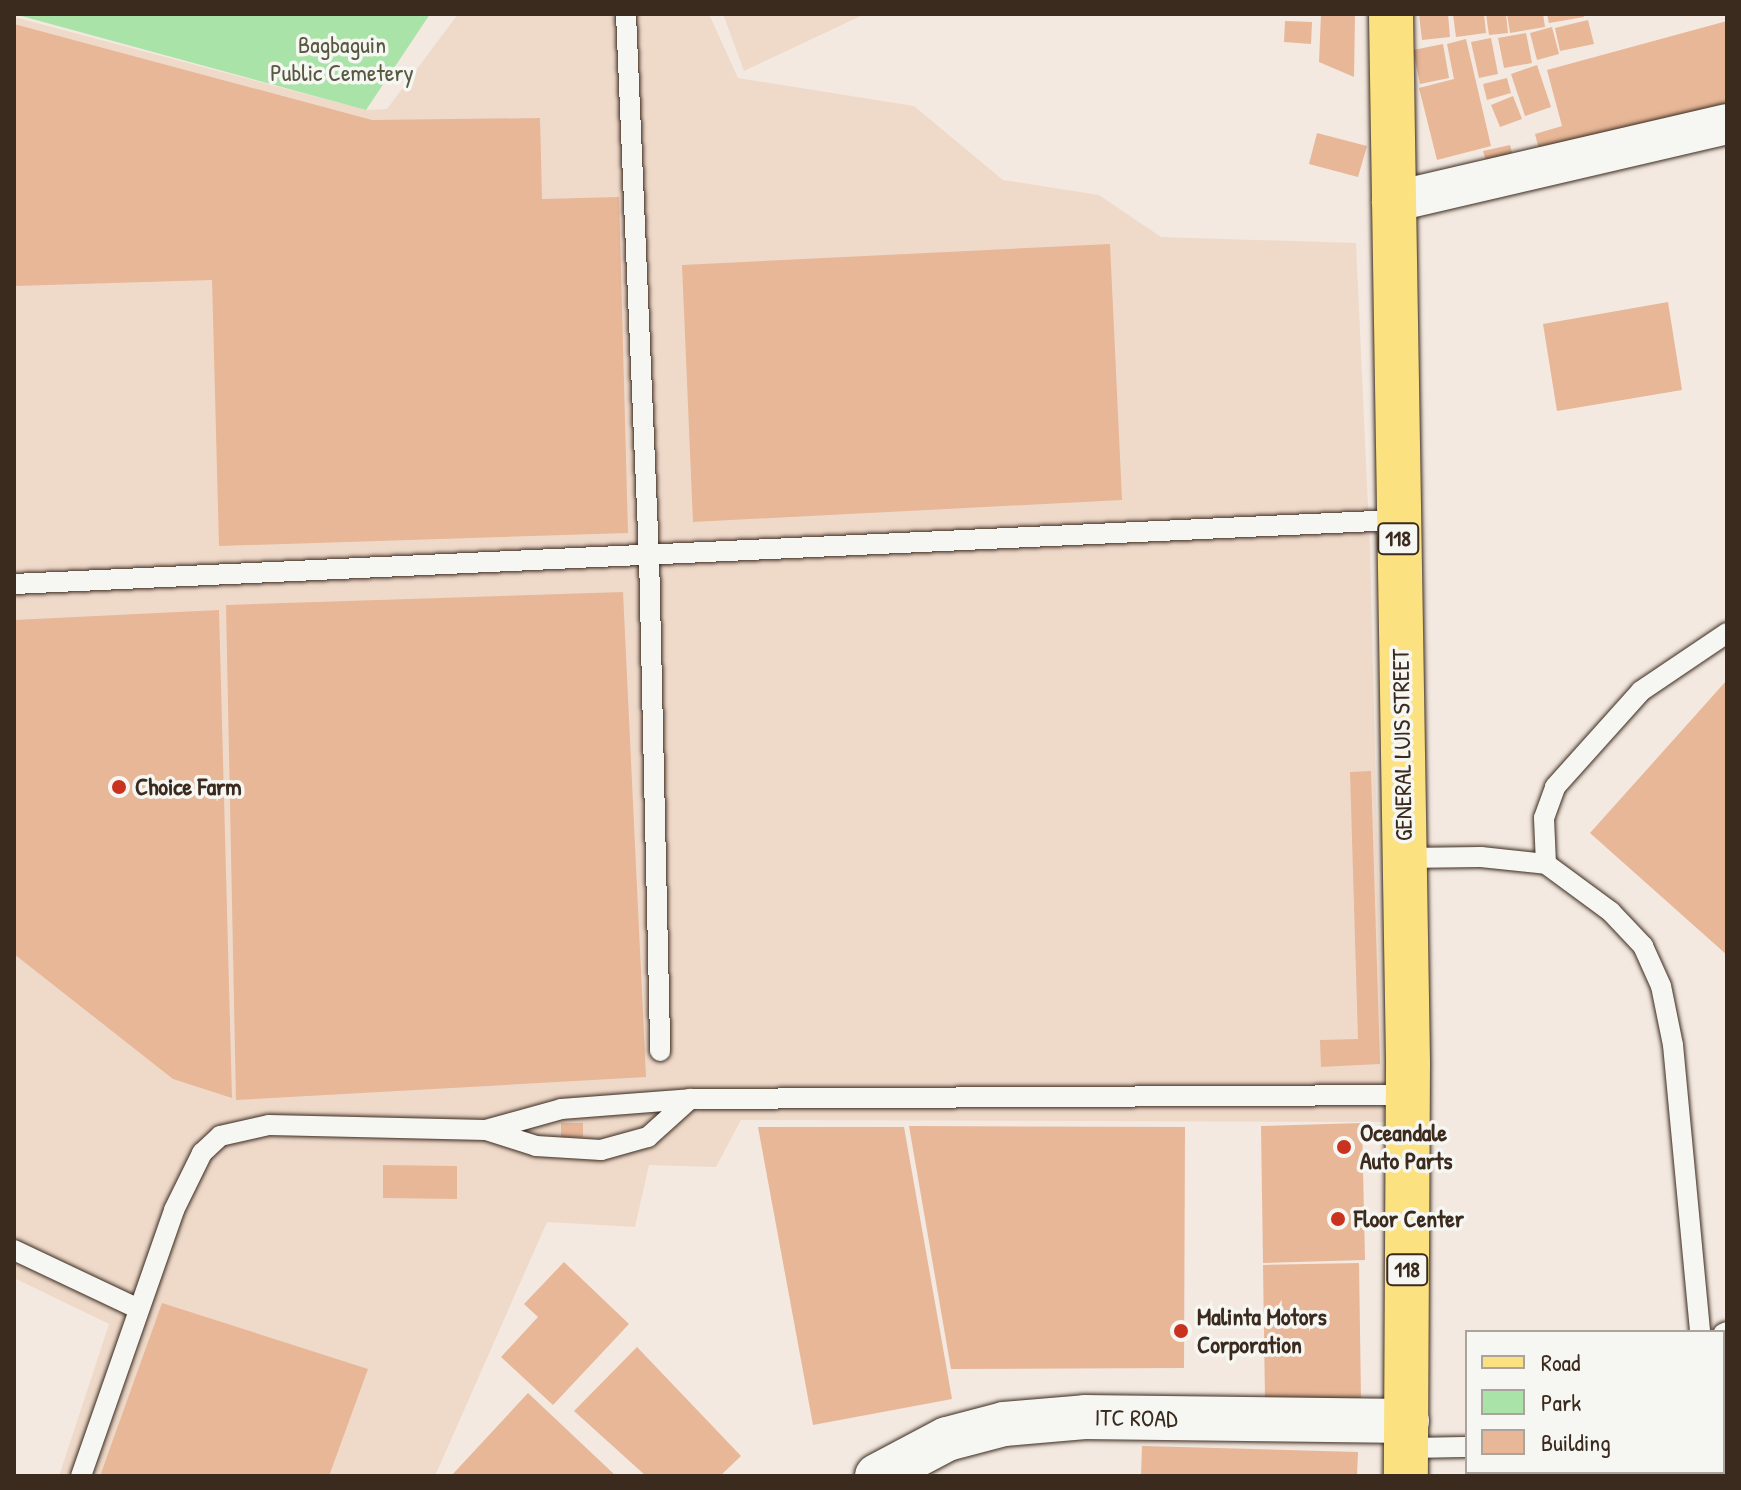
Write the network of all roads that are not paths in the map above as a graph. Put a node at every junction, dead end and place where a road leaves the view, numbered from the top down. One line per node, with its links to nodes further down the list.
1 (626, 14): 6 (lane)
2 (1391, 14): 4 (main road, GENERAL LUIS STREET / 118)
3 (1727, 124): 4 (street)
4 (1392, 202): 5 (main road, GENERAL LUIS STREET / 118)
5 (1397, 520): 6 (lane); 9 (main road, GENERAL LUIS STREET / 118)
6 (649, 555): 7 (lane); 11 (lane)
7 (14, 584)
8 (1727, 633): 10 (lane)
9 (1404, 858): 10 (lane); 12 (main road, GENERAL LUIS STREET / 118)
10 (1546, 864): 17 (lane)
11 (660, 1051)
12 (1407, 1095): 13 (lane); 19 (main road, GENERAL LUIS STREET / 118)
13 (690, 1099): 14 (lane); 14 (lane)
14 (486, 1130): 16 (lane)
15 (14, 1250): 16 (lane)
16 (139, 1309): 20 (lane)
17 (1700, 1330)
18 (1465, 1447): 19 (lane)
19 (1407, 1448): 21 (street, ITC ROAD)
20 (81, 1476)
21 (877, 1476)

